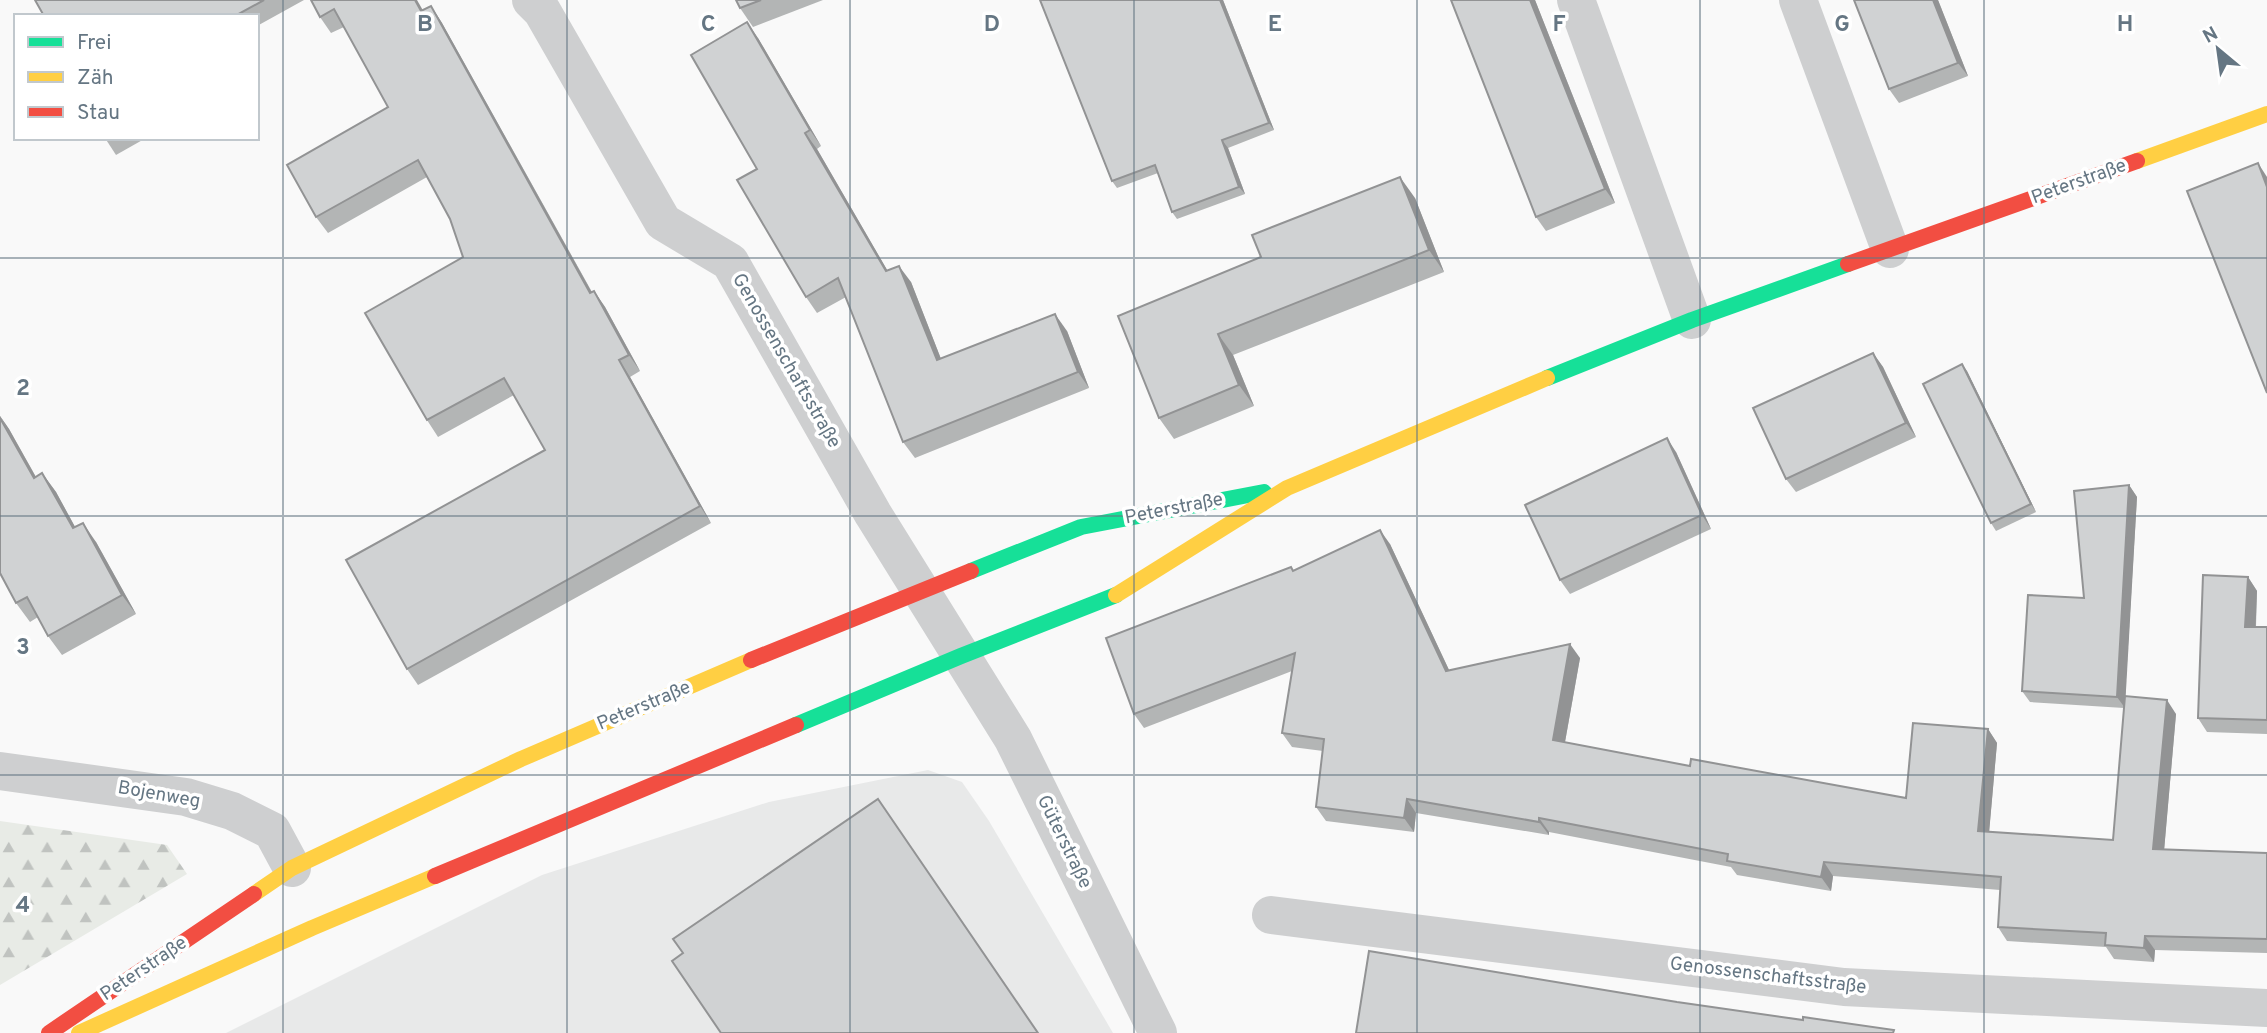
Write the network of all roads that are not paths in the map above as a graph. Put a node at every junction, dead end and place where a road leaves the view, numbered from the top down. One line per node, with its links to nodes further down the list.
1 (1576, 0): 6 (street)
2 (1798, 0): 5 (street)
3 (545, 3): 8 (street, Genossenschaftsstraße)
4 (2267, 114): 5 (main road, Peterstraße)
5 (1890, 249): 6 (main road, Peterstraße)
6 (1692, 320): 7 (main road, Peterstraße)
7 (1287, 488): 8 (main road, Peterstraße); 9 (main road, Peterstraße)
8 (921, 591): 9 (street, Genossenschaftsstraße); 11 (main road, Peterstraße)
9 (961, 656): 15 (main road, Peterstraße); 16 (street, Güterstraße)
10 (0, 771): 11 (street, Bojenweg)
11 (292, 868): 14 (main road, Peterstraße)
12 (1271, 915): 13 (street, Genossenschaftsstraße)
13 (2267, 1008)
14 (49, 1033)
15 (79, 1033)
16 (1158, 1033)

